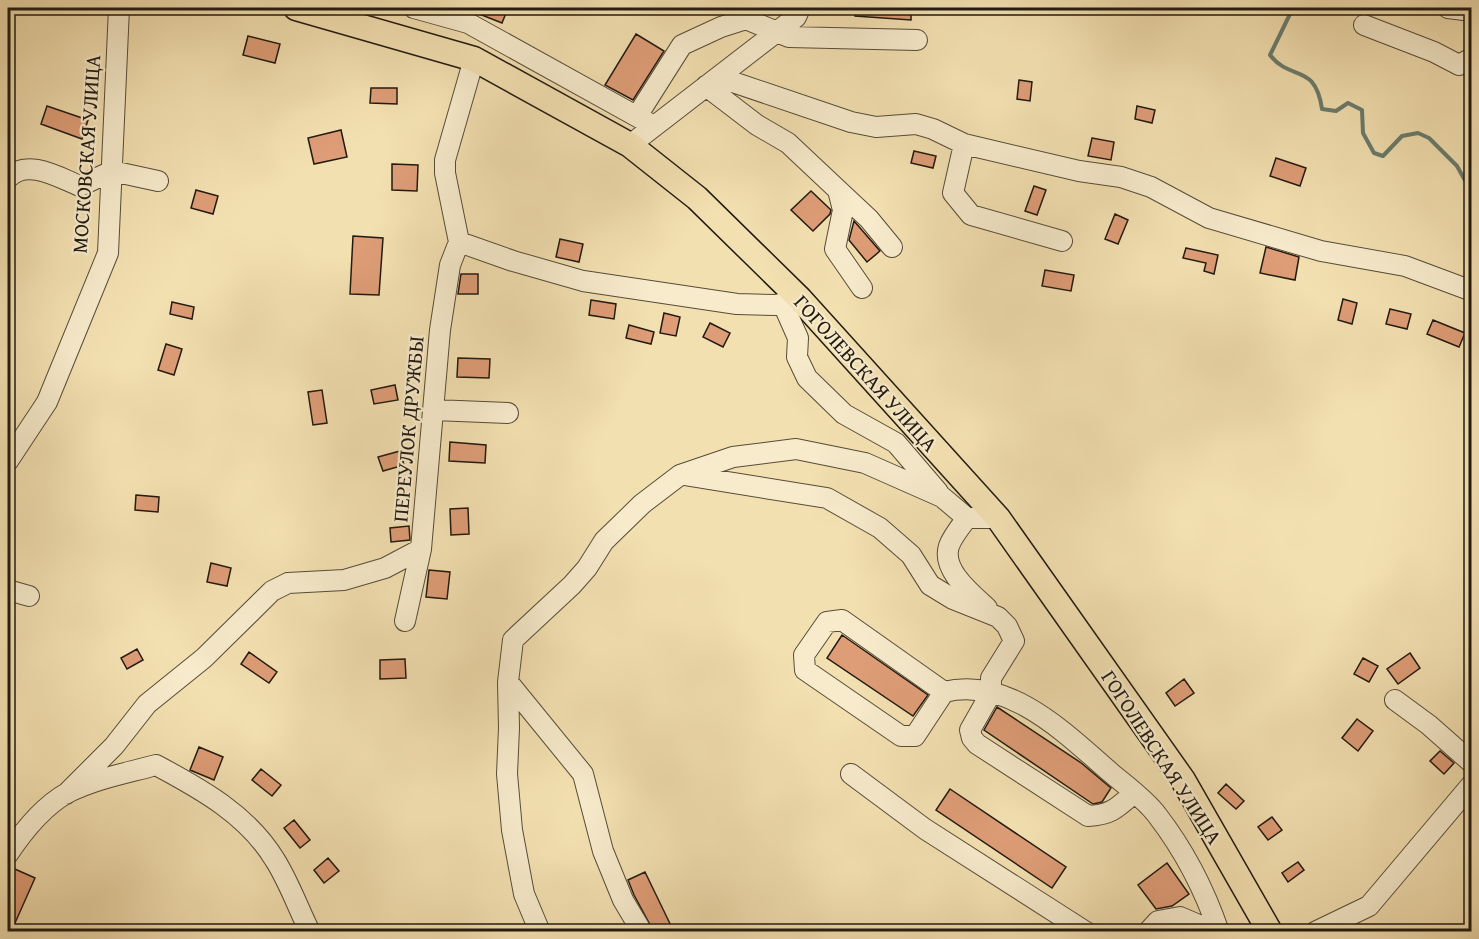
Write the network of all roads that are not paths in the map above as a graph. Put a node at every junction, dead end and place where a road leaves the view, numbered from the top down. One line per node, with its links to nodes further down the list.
1 (119, 8): 18 (street, МОСКОВСКАЯ УЛИЦА)
2 (297, 8): 7 (main road, ГОГОЛЕВСКАЯ УЛИЦА)
3 (414, 8): 14 (street)
4 (800, 8): 9 (street)
5 (1448, 8): 6 (street)
6 (1472, 9)
7 (336, 13): 12 (main road, ГОГОЛЕВСКАЯ УЛИЦА)
8 (1364, 25): 11 (street)
9 (777, 32): 10 (street); 13 (street); 14 (street)
10 (917, 40)
11 (1472, 58)
12 (474, 59): 17 (main road, ГОГОЛЕВСКАЯ УЛИЦА); 23 (street)
13 (712, 82): 15 (street); 16 (street); 21 (street)
14 (637, 116): 15 (street)
15 (654, 126): 17 (street)
16 (964, 144): 22 (street); 26 (street)
17 (630, 145): 27 (main road, ГОГОЛЕВСКАЯ УЛИЦА)
18 (112, 171): 19 (street); 20 (street); 30 (street, МОСКОВСКАЯ УЛИЦА)
19 (8, 178)
20 (158, 182)
21 (838, 190): 24 (street); 25 (street)
22 (1062, 241)
23 (459, 242): 27 (street); 28 (street, ПЕРЕУЛОК ДРУЖБЫ)
24 (892, 247)
25 (862, 288)
26 (1472, 291)
27 (792, 302): 32 (street); 34 (main road, ГОГОЛЕВСКАЯ УЛИЦА)
28 (434, 410): 29 (street); 35 (street, ПЕРЕУЛОК ДРУЖБЫ)
29 (508, 413)
30 (8, 461)
31 (680, 475): 32 (street); 38 (street); 40 (street)
32 (942, 496): 33 (street)
33 (967, 518): 34 (street); 38 (street)
34 (998, 518): 50 (main road, ГОГОЛЕВСКАЯ УЛИЦА)
35 (422, 549): 39 (street, ПЕРЕУЛОК ДРУЖБЫ); 48 (street)
36 (8, 590): 37 (street)
37 (29, 596)
38 (998, 618): 42 (street)
39 (405, 621)
40 (508, 682): 52 (street); 53 (street)
41 (944, 692): 41 (street); 42 (street)
42 (991, 693): 47 (street); 47 (street)
43 (1395, 700): 44 (street)
44 (1472, 763)
45 (850, 774): 54 (street)
46 (1472, 784): 57 (street)
47 (1134, 793): 56 (street)
48 (66, 794): 49 (street); 51 (street)
49 (8, 854)
50 (1262, 927)
51 (310, 932)
52 (540, 932)
53 (642, 932)
54 (1086, 932)
55 (1148, 932): 56 (street)
56 (1217, 932)
57 (1315, 932)

